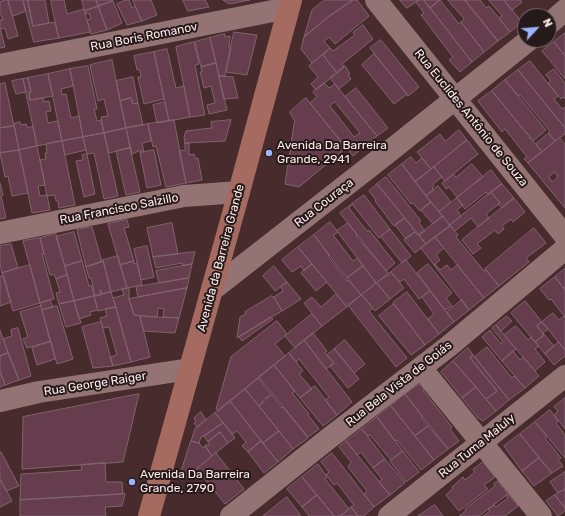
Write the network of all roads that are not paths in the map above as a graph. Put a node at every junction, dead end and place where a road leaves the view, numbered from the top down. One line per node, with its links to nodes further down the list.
1 (376, 0): 7 (street, Rua Euclides Antônio de Souza)
2 (290, 4): 6 (street, Rua Boris Romanov); 8 (main road, Avenida da Barreira Grande)
3 (565, 10): 4 (street)
4 (557, 17)
5 (519, 48): 7 (street, Rua Couraça)
6 (0, 65)
7 (455, 99): 10 (street, Rua Euclides Antônio de Souza); 12 (street, Rua Couraça)
8 (239, 192): 9 (street, Rua Francisco Salzillo); 12 (main road, Avenida da Barreira Grande)
9 (0, 233)
10 (565, 236)
11 (565, 249): 13 (street, Rua Bela Vista de Goiás)
12 (212, 290): 14 (main road, Avenida da Barreira Grande)
13 (421, 368): 17 (street); 19 (street, Rua Bela Vista de Goiás)
14 (190, 369): 16 (street, Rua George Raiger); 18 (main road, Avenida da Barreira Grande)
15 (565, 376): 17 (street, Rua Tuma Maluly)
16 (0, 401)
17 (482, 442): 20 (street, Rua Tuma Maluly); 21 (street)
18 (149, 516)
19 (232, 516)
20 (389, 516)
21 (541, 516)

